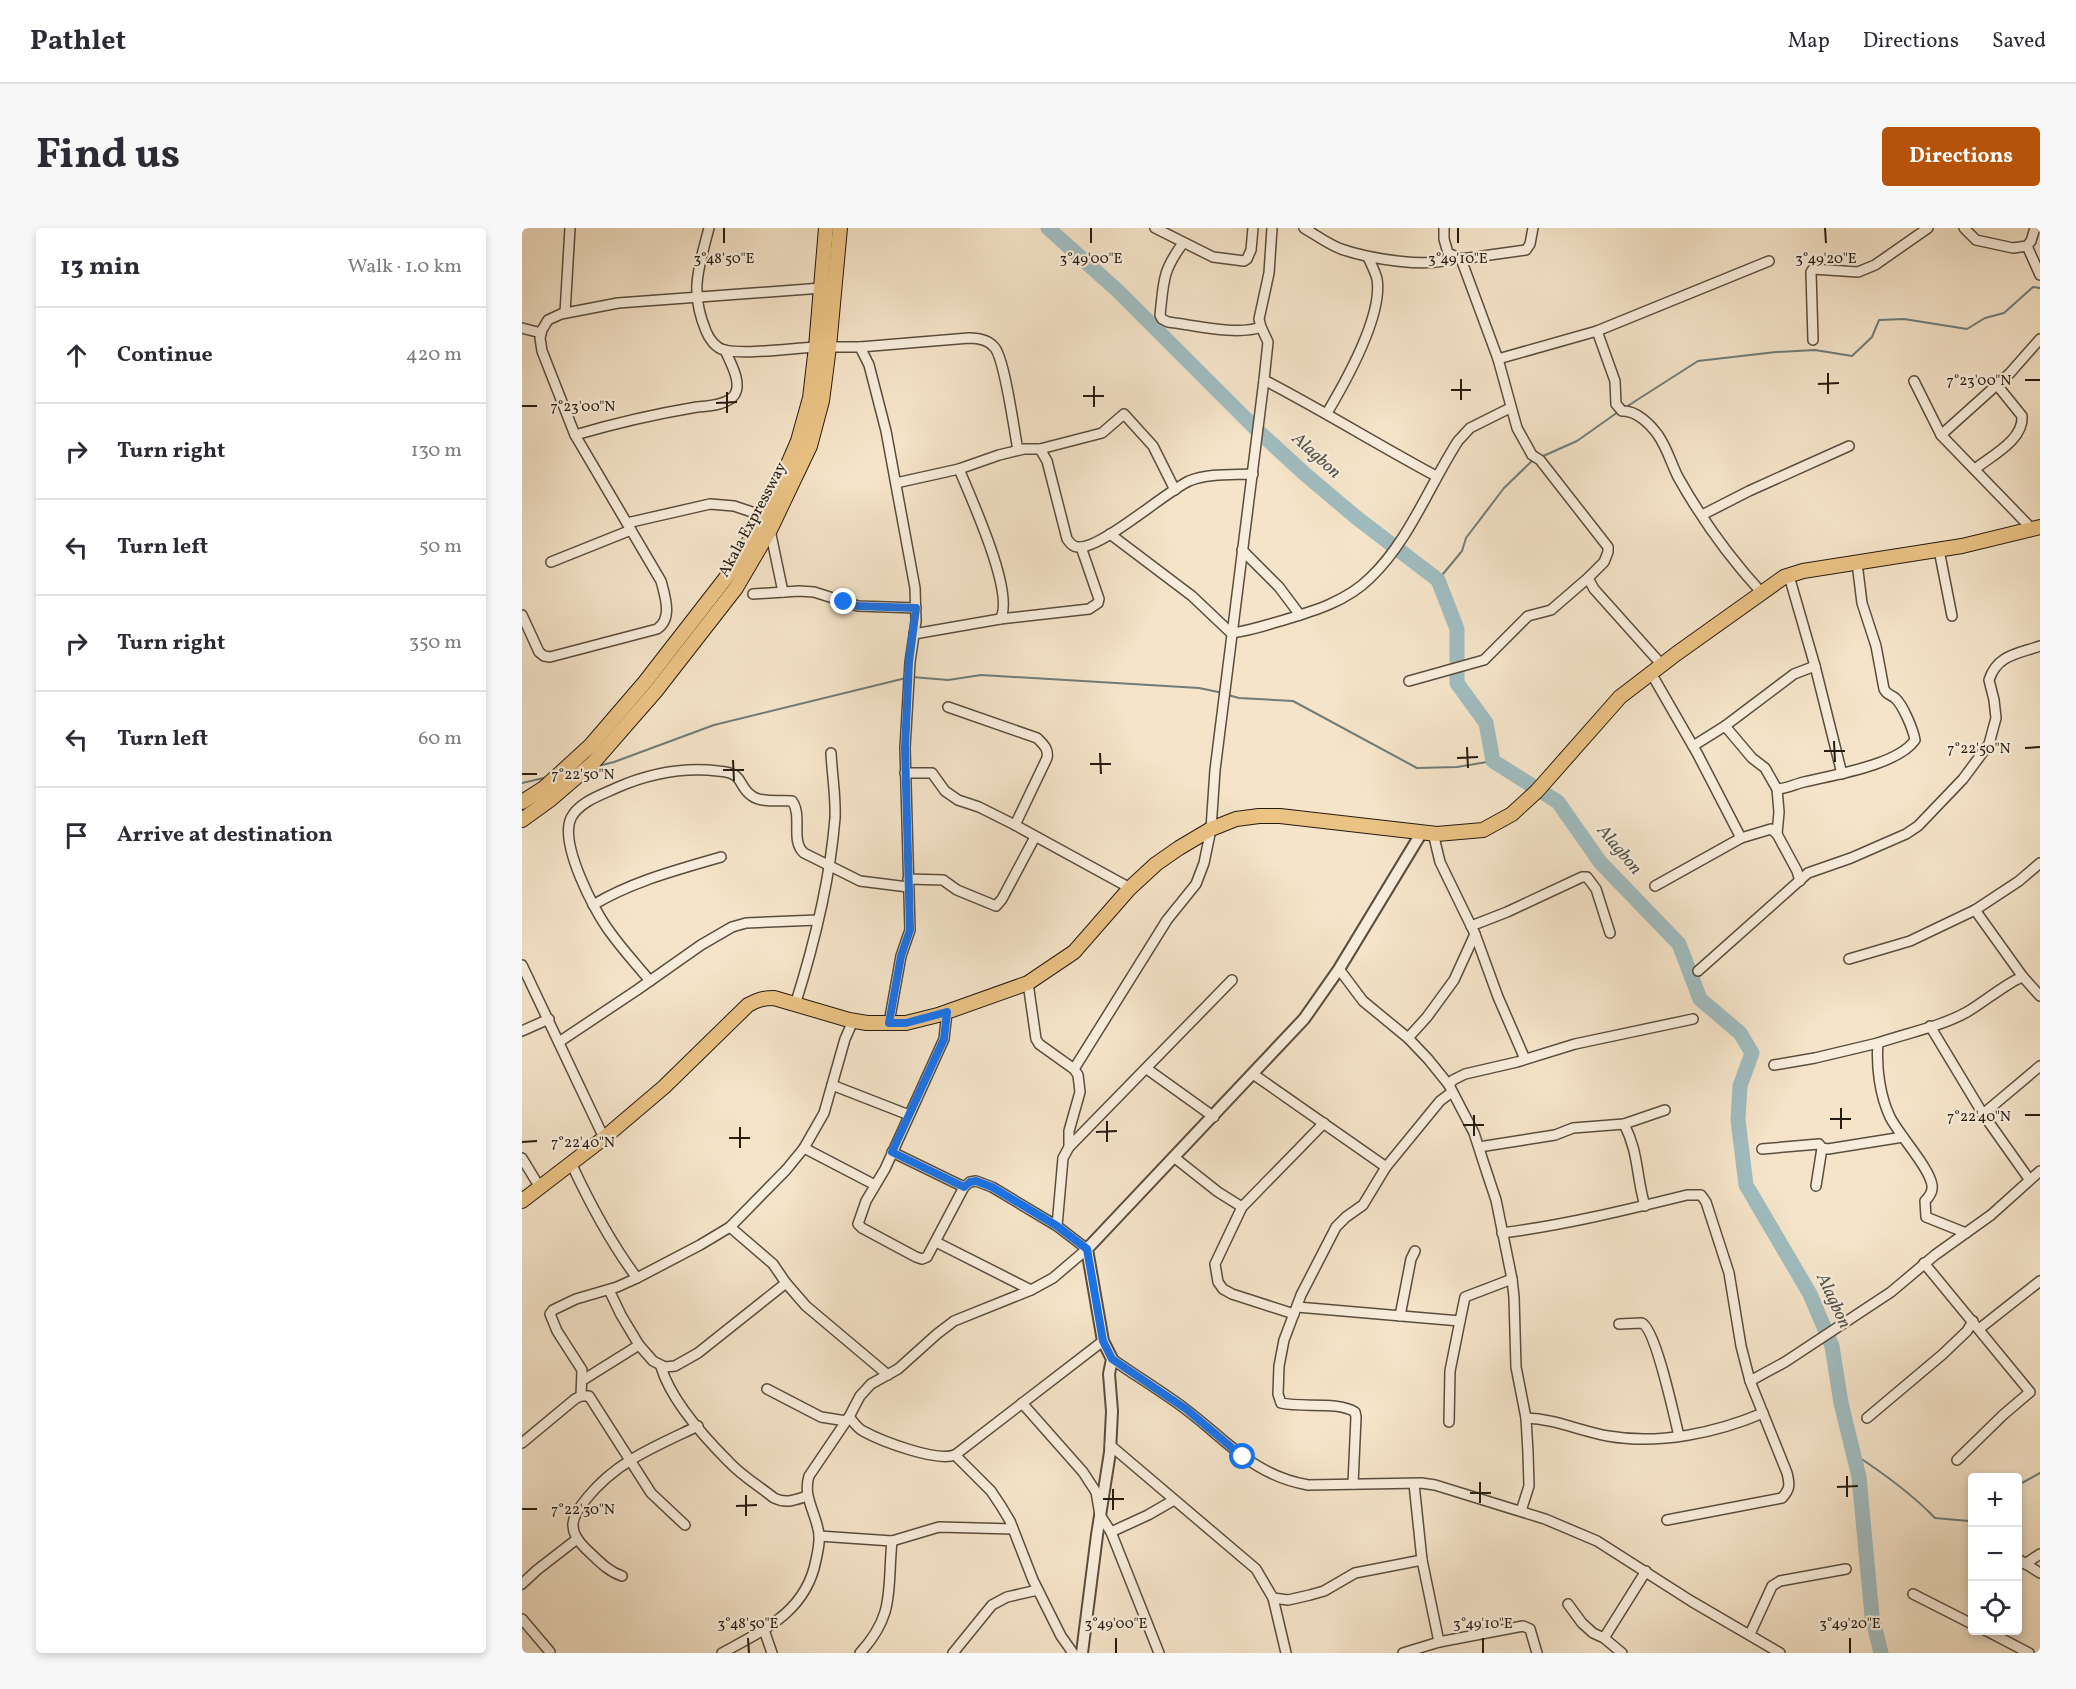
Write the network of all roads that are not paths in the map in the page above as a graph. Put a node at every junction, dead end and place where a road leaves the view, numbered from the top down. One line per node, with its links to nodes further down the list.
1 (570, 228): 22 (street)
2 (709, 228): 21 (street)
3 (826, 228): 20 (main road, Akala Expressway)
4 (840, 228): 29 (main road, Akala Expressway)
5 (1155, 228): 14 (street)
6 (1253, 228): 14 (street)
7 (1272, 228): 23 (street)
8 (1304, 228): 16 (street)
9 (1444, 228): 17 (street)
10 (1533, 228): 17 (street)
11 (1928, 228): 28 (street)
12 (1964, 228): 15 (street)
13 (2035, 228): 15 (street)
14 (1183, 243): 23 (street)
15 (2027, 246): 19 (street)
16 (1368, 257): 17 (street); 37 (street)
17 (1458, 258): 32 (street)
18 (1768, 261): 25 (street)
19 (2040, 275)
20 (822, 288): 21 (street); 29 (main road, Akala Expressway)
21 (696, 296): 22 (street); 31 (street)
22 (565, 313): 26 (street)
23 (1261, 327): 33 (street)
24 (522, 328): 26 (street)
25 (1597, 331): 32 (street); 50 (street)
26 (541, 333): 38 (street)
27 (2040, 339): 35 (street)
28 (1813, 340)
29 (823, 347): 30 (street); 31 (street); 53 (main road, Akala Expressway); 80 (main road, Akala Expressway)
30 (860, 347): 42 (street); 47 (street)
31 (726, 350): 38 (street)
32 (1498, 359): 36 (street)
33 (1264, 380): 37 (street); 45 (street)
34 (1914, 381): 39 (street)
35 (1997, 385): 39 (street); 44 (street)
36 (1510, 408): 46 (street); 61 (street)
37 (1327, 413): 46 (street)
38 (575, 435): 51 (street)
39 (1941, 435): 44 (street)
40 (1850, 446): 50 (street)
41 (1040, 449): 42 (street); 48 (street); 55 (street)
42 (1018, 450): 43 (street)
43 (959, 469): 47 (street); 69 (street)
44 (1975, 469): 52 (street)
45 (1253, 474): 48 (street); 56 (street)
46 (1436, 476): 67 (street)
47 (896, 483): 65 (street)
48 (1174, 490): 54 (street)
49 (752, 512): 51 (street)
50 (1702, 515): 63 (street)
51 (629, 526): 58 (street); 66 (street)
52 (2038, 529): 57 (main road)
53 (770, 530): 62 (street); 80 (main road, Akala Expressway)
54 (1110, 534): 55 (street); 70 (street)
55 (1082, 547): 69 (street)
56 (1242, 550): 67 (street); 70 (street)
57 (1939, 550): 59 (main road); 68 (street)
58 (551, 562)
59 (1857, 563): 60 (main road); 82 (street)
60 (1789, 576): 63 (main road); 73 (street)
61 (1588, 578): 74 (street); 75 (street)
62 (783, 592): 64 (street); 65 (street)
63 (1761, 592): 74 (main road)
64 (753, 594)
65 (916, 608): 71 (street)
66 (522, 615)
67 (1300, 615): 70 (street)
68 (1952, 616)
69 (1000, 619): 71 (street)
70 (1231, 633): 88 (street)
71 (914, 634): 81 (street)
72 (2040, 646): 96 (street)
73 (1815, 666): 77 (street); 82 (street)
74 (1657, 669): 78 (street); 89 (main road)
75 (1409, 681)
76 (948, 707): 87 (street)
77 (1725, 726): 78 (street); 84 (street)
78 (1693, 746): 92 (street)
79 (831, 753): 95 (street)
80 (572, 771): 83 (main road, Akala Expressway); 83 (main road, Akala Expressway)
81 (905, 773): 87 (street); 97 (street)
82 (1842, 774): 84 (street)
83 (550, 789): 85 (main road, Akala Expressway); 86 (main road, Akala Expressway)
84 (1777, 789): 90 (street)
85 (522, 802)
86 (522, 820)
87 (1015, 825): 91 (street)
88 (1211, 829): 89 (main road); 99 (main road); 128 (street)
89 (1427, 833): 103 (street); 107 (street)
90 (1777, 834): 92 (street); 96 (street)
91 (1035, 837): 97 (street); 99 (street)
92 (1741, 838): 98 (street)
93 (721, 857): 100 (street)
94 (2040, 863): 101 (street)
95 (828, 864): 97 (street); 100 (street); 102 (street)
96 (1800, 881): 108 (street)
97 (908, 883): 119 (street)
98 (1655, 886)
99 (1130, 888): 112 (main road)
100 (593, 904): 111 (street)
101 (1975, 910): 105 (street); 109 (street)
102 (818, 920): 111 (street); 114 (street)
103 (1473, 930): 104 (street); 122 (street); 125 (street)
104 (1610, 933)
105 (1850, 959)
106 (522, 965): 116 (street)
107 (1339, 969): 122 (street); 130 (street)
108 (1698, 971)
109 (2023, 977): 113 (street); 120 (street)
110 (1232, 980): 129 (street)
111 (650, 981): 123 (street)
112 (1028, 983): 115 (main road); 128 (street)
113 (2040, 996)
114 (795, 1005): 118 (main road); 140 (main road)
115 (947, 1012): 119 (main road); 134 (street)
116 (549, 1019): 121 (street); 123 (street)
117 (1693, 1019): 125 (street)
118 (853, 1021): 119 (main road); 131 (street)
119 (889, 1023)
120 (1930, 1026): 124 (street); 135 (street)
121 (522, 1031)
122 (1408, 1038): 132 (street)
123 (559, 1042): 140 (street)
124 (1878, 1044): 126 (street); 139 (street)
125 (1526, 1059): 132 (street)
126 (1774, 1065)
127 (2040, 1066): 135 (street)
128 (1074, 1069): 141 (street)
129 (1147, 1069): 136 (street); 141 (street)
130 (1253, 1074): 136 (street); 137 (street)
131 (832, 1085): 134 (street); 143 (street)
132 (1450, 1088): 142 (street); 150 (street)
133 (1665, 1110): 138 (street)
134 (909, 1114): 146 (street)
135 (1983, 1114): 152 (street)
136 (1214, 1117): 148 (street)
137 (1324, 1123): 150 (street); 159 (street)
138 (1624, 1124): 142 (street); 158 (street)
139 (1903, 1137): 144 (street); 163 (street)
140 (604, 1138): 149 (main road)
141 (1069, 1147): 160 (street)
142 (1479, 1147): 162 (street)
143 (804, 1148): 153 (street); 161 (street)
144 (1822, 1148): 145 (street); 155 (street)
145 (1762, 1149)
146 (892, 1152): 153 (street); 156 (street)
147 (522, 1158): 154 (street)
148 (1175, 1158): 159 (street); 165 (street)
149 (571, 1163): 154 (main road); 168 (street)
150 (1386, 1167): 174 (street)
151 (2040, 1171): 152 (street)
152 (2029, 1179): 163 (street)
153 (875, 1185): 164 (street)
154 (539, 1186): 157 (main road)
155 (1816, 1186)
156 (964, 1187): 160 (street); 164 (street)
157 (522, 1201)
158 (1645, 1206): 162 (street); 185 (street)
159 (1242, 1207): 174 (street)
160 (1057, 1226): 165 (street)
161 (730, 1227): 168 (street); 171 (street)
162 (1502, 1233): 169 (street)
163 (1966, 1233): 167 (street)
164 (936, 1242): 173 (street)
165 (1087, 1249): 173 (street); 179 (street)
166 (1415, 1251): 175 (street)
167 (1924, 1263): 178 (street); 185 (street)
168 (637, 1278): 172 (street)
169 (1512, 1279): 176 (street); 190 (street)
170 (2040, 1281): 178 (street)
171 (786, 1283): 182 (street); 183 (street)
172 (609, 1290): 180 (street); 184 (street)
173 (1031, 1290): 183 (street)
174 (1295, 1310): 175 (street); 201 (street)
175 (1400, 1317): 176 (street)
176 (1460, 1321): 193 (street)
177 (1619, 1324): 195 (street)
178 (1976, 1325): 191 (street); 200 (street)
179 (1103, 1341): 181 (street); 188 (street)
180 (639, 1345): 182 (street); 184 (street)
181 (1112, 1359): 197 (street); 201 (street)
182 (661, 1367): 194 (street)
183 (888, 1375): 192 (street)
184 (583, 1380): 187 (street)
185 (1750, 1381): 189 (street)
186 (767, 1389): 192 (street)
187 (581, 1396): 196 (street); 199 (street)
188 (1022, 1403): 198 (street); 206 (street)
189 (1763, 1413): 195 (street); 207 (street)
190 (1526, 1418): 195 (street); 205 (street)
191 (1867, 1418)
192 (848, 1419): 198 (street); 203 (street)
193 (1449, 1422)
194 (698, 1426): 199 (street); 203 (street)
195 (1679, 1436)
196 (522, 1443)
197 (1110, 1445): 204 (street); 206 (street)
198 (955, 1455): 209 (street)
199 (630, 1460): 208 (street); 212 (street)
200 (1956, 1460)
201 (1353, 1484): 202 (street)
202 (1414, 1484): 205 (street); 215 (street)
203 (807, 1496): 211 (street)
204 (1174, 1500): 210 (street); 225 (street)
205 (1521, 1511): 219 (street)
206 (1100, 1515): 210 (street); 240 (street)
207 (1667, 1520)
208 (686, 1525)
209 (1013, 1529): 213 (street); 223 (street)
210 (1111, 1532): 241 (street)
211 (819, 1536): 213 (street); 229 (street)
212 (577, 1539): 221 (street); 222 (street)
213 (892, 1541): 237 (street)
214 (2040, 1554): 216 (street)
215 (1422, 1560): 225 (street); 233 (street)
216 (2022, 1561)
217 (2022, 1562): 220 (street)
218 (1846, 1569): 230 (street)
219 (1646, 1571): 230 (street); 232 (street)
220 (2040, 1573)
221 (622, 1576)
222 (522, 1584)
223 (1038, 1590): 238 (street); 239 (street)
224 (1913, 1594): 228 (street)
225 (1273, 1598): 242 (street)
226 (1568, 1604): 232 (street)
227 (522, 1619): 234 (street)
228 (1968, 1622)
229 (764, 1630): 235 (street); 236 (street)
230 (1750, 1634): 246 (street)
231 (1995, 1635): 247 (street)
232 (1604, 1638): 245 (street)
233 (1439, 1642): 243 (street); 244 (street)
234 (550, 1652)
235 (722, 1653)
236 (772, 1653)
237 (860, 1653)
238 (953, 1653)
239 (1073, 1653)
240 (1082, 1653)
241 (1159, 1653)
242 (1286, 1653)
243 (1403, 1653)
244 (1537, 1653)
245 (1622, 1653)
246 (1780, 1653)
247 (2029, 1653)

